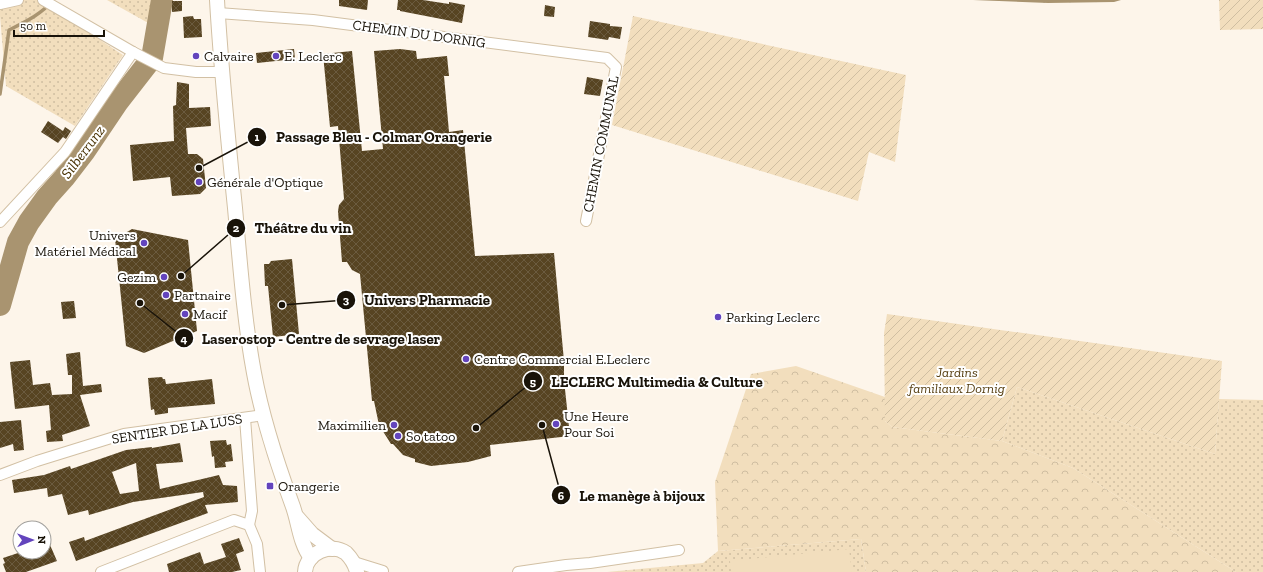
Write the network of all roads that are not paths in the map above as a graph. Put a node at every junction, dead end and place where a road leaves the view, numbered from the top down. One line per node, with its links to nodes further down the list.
1 (18, 0): 3 (street)
2 (48, 3): 5 (street)
3 (0, 4)
4 (217, 6): 6 (street, CHEMIN DU DORNIG); 7 (main road)
5 (137, 54): 7 (street); 9 (street)
6 (616, 67): 8 (street, CHEMIN COMMUNAL)
7 (223, 72): 10 (main road)
8 (586, 221)
9 (0, 222)
10 (264, 415): 11 (street, SENTIER DE LA LUSS); 13 (main road)
11 (244, 418): 12 (street, SENTIER DE LA LUSS); 14 (street)
12 (0, 475)
13 (296, 516): 15 (main road); 18 (main road)
14 (249, 524): 19 (street); 20 (street)
15 (332, 548): 17 (main road); 18 (main road)
16 (679, 550): 22 (street)
17 (355, 567): 21 (street)
18 (306, 568)
19 (100, 572)
20 (260, 572)
21 (381, 572)
22 (518, 572)

